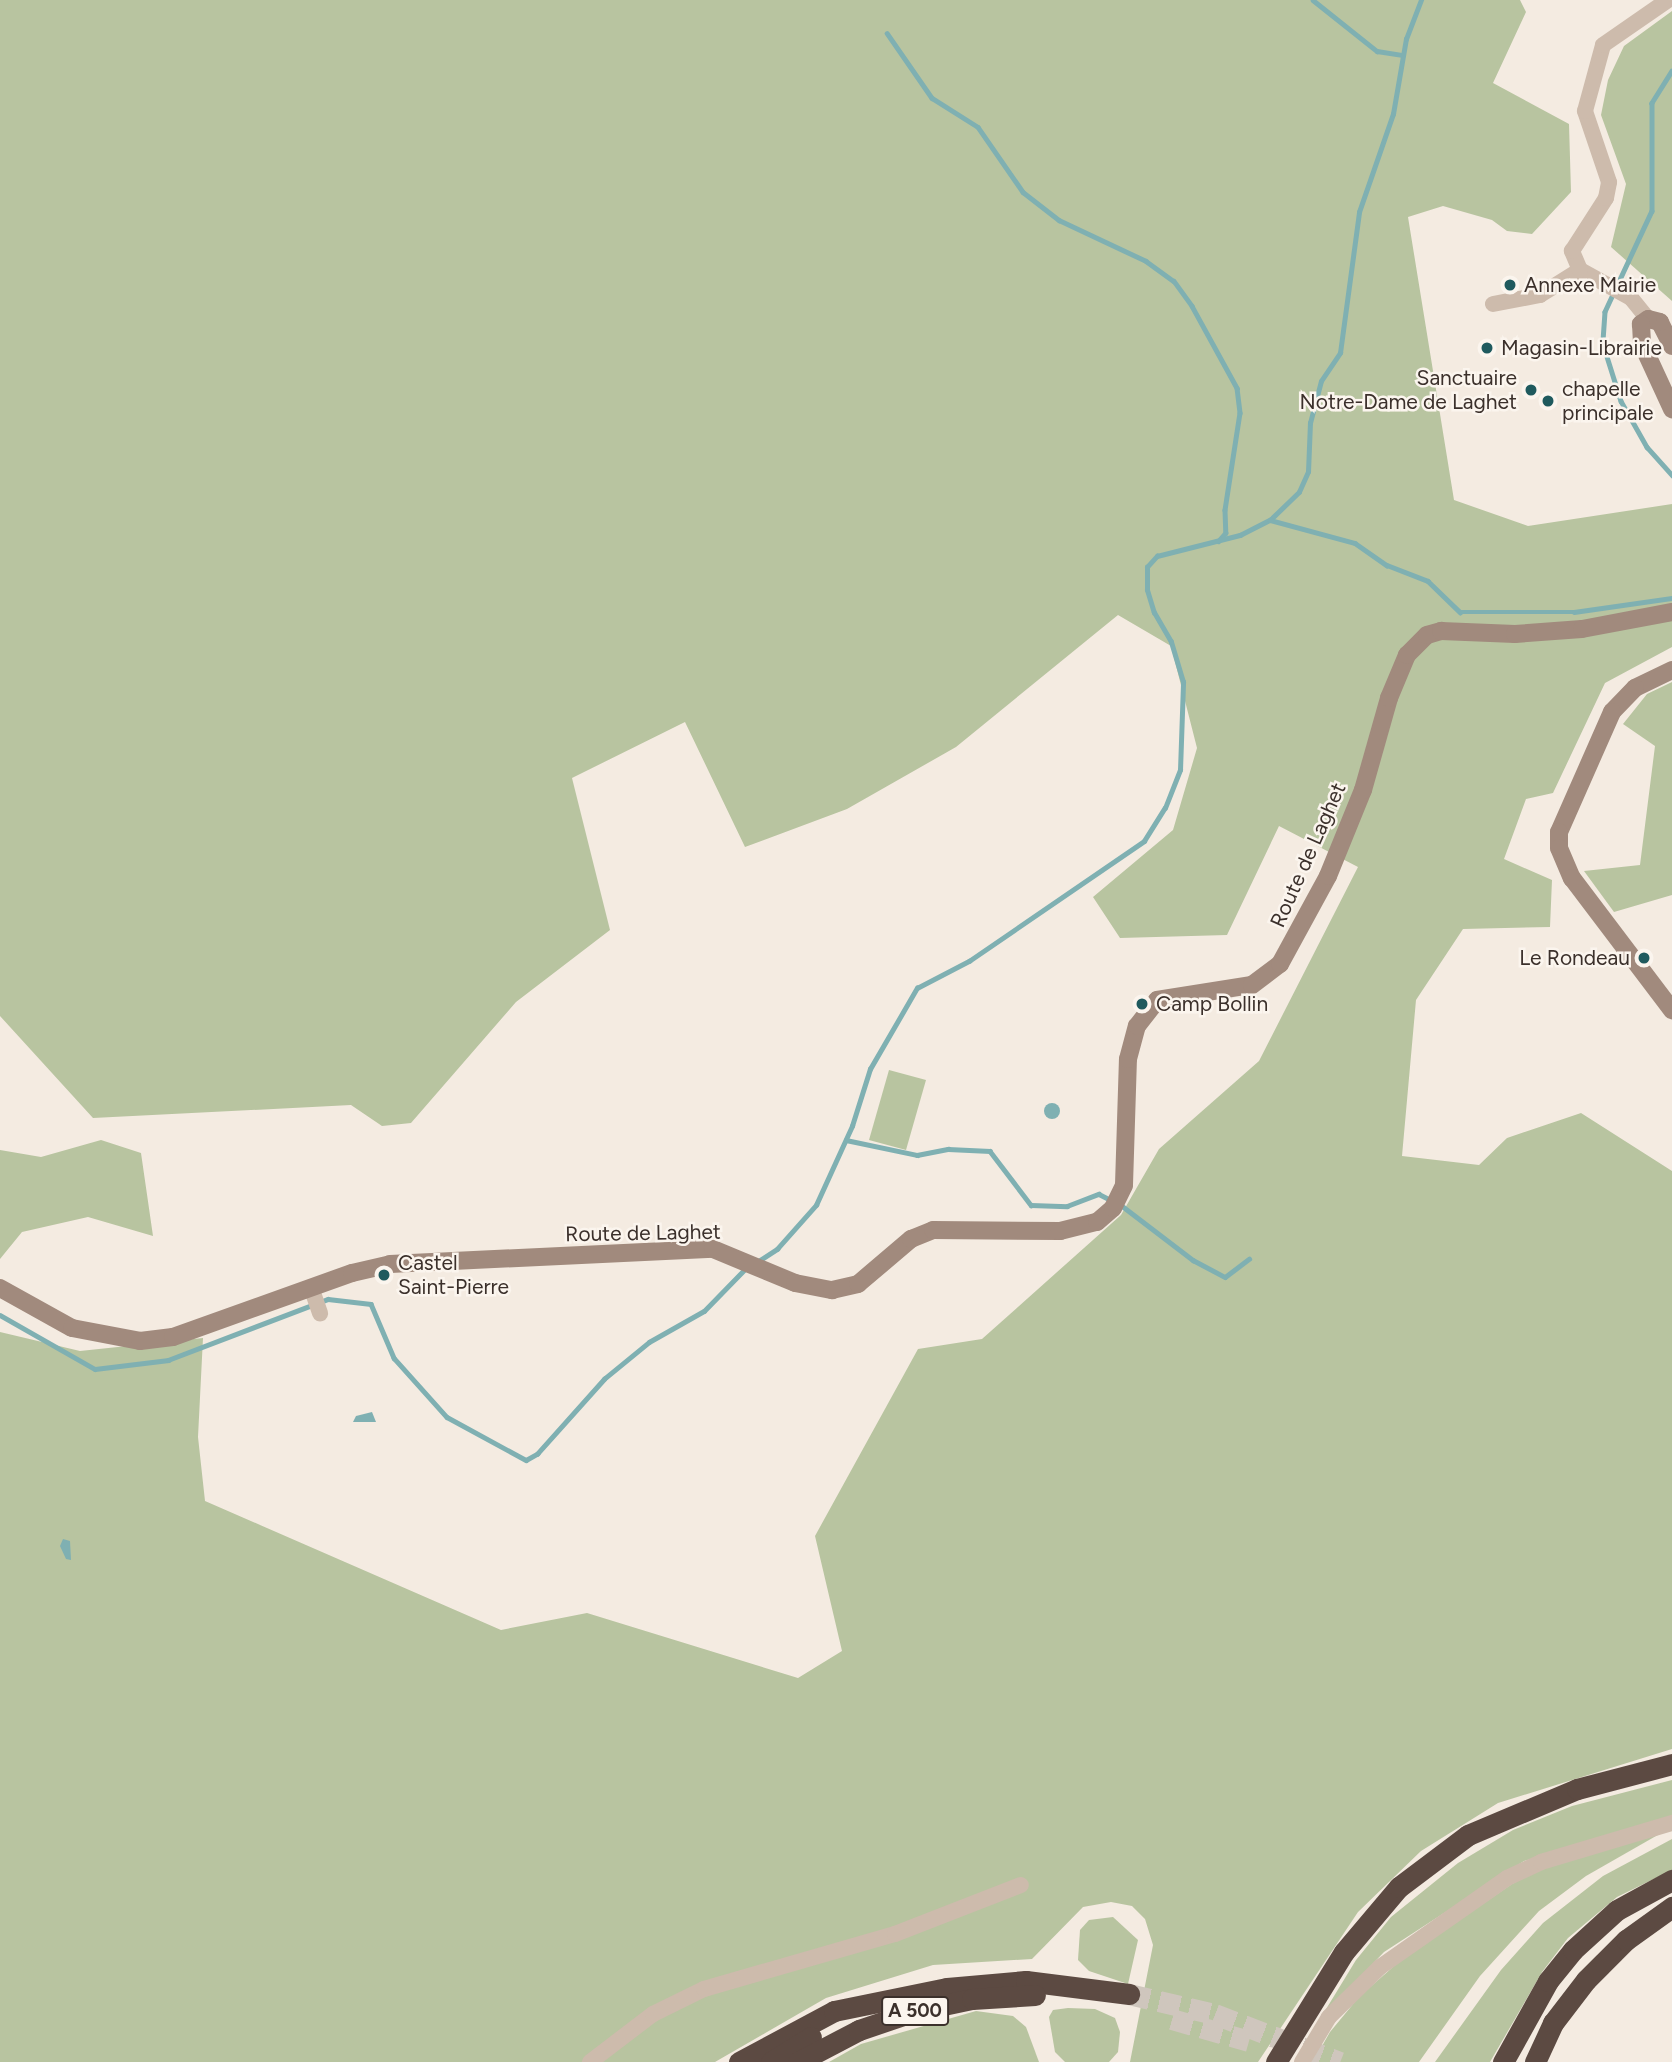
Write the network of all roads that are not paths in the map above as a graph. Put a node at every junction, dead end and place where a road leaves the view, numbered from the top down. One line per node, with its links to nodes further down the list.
1 (1668, 0): 2 (street)
2 (1582, 272): 3 (street); 4 (street)
3 (1493, 304)
4 (1648, 319): 5 (main road); 6 (main road)
5 (1672, 346)
6 (1672, 409)
7 (1672, 612): 11 (main road, Route de Laghet)
8 (1672, 670): 9 (main road)
9 (1672, 1010)
10 (0, 1288): 11 (main road, Route de Laghet)
11 (313, 1292): 12 (street)
12 (320, 1313)
13 (1672, 1764): 23 (highway)
14 (1672, 1823): 24 (street)
15 (1672, 1880): 25 (highway)
16 (1021, 1885): 19 (street)
17 (1672, 1908): 26 (highway)
18 (913, 1995): 20 (highway); 21 (highway, A 500); 22 (highway, A 500)
19 (590, 2062)
20 (739, 2062)
21 (771, 2062)
22 (798, 2062)
23 (1276, 2062)
24 (1302, 2062)
25 (1503, 2062)
26 (1535, 2062)

